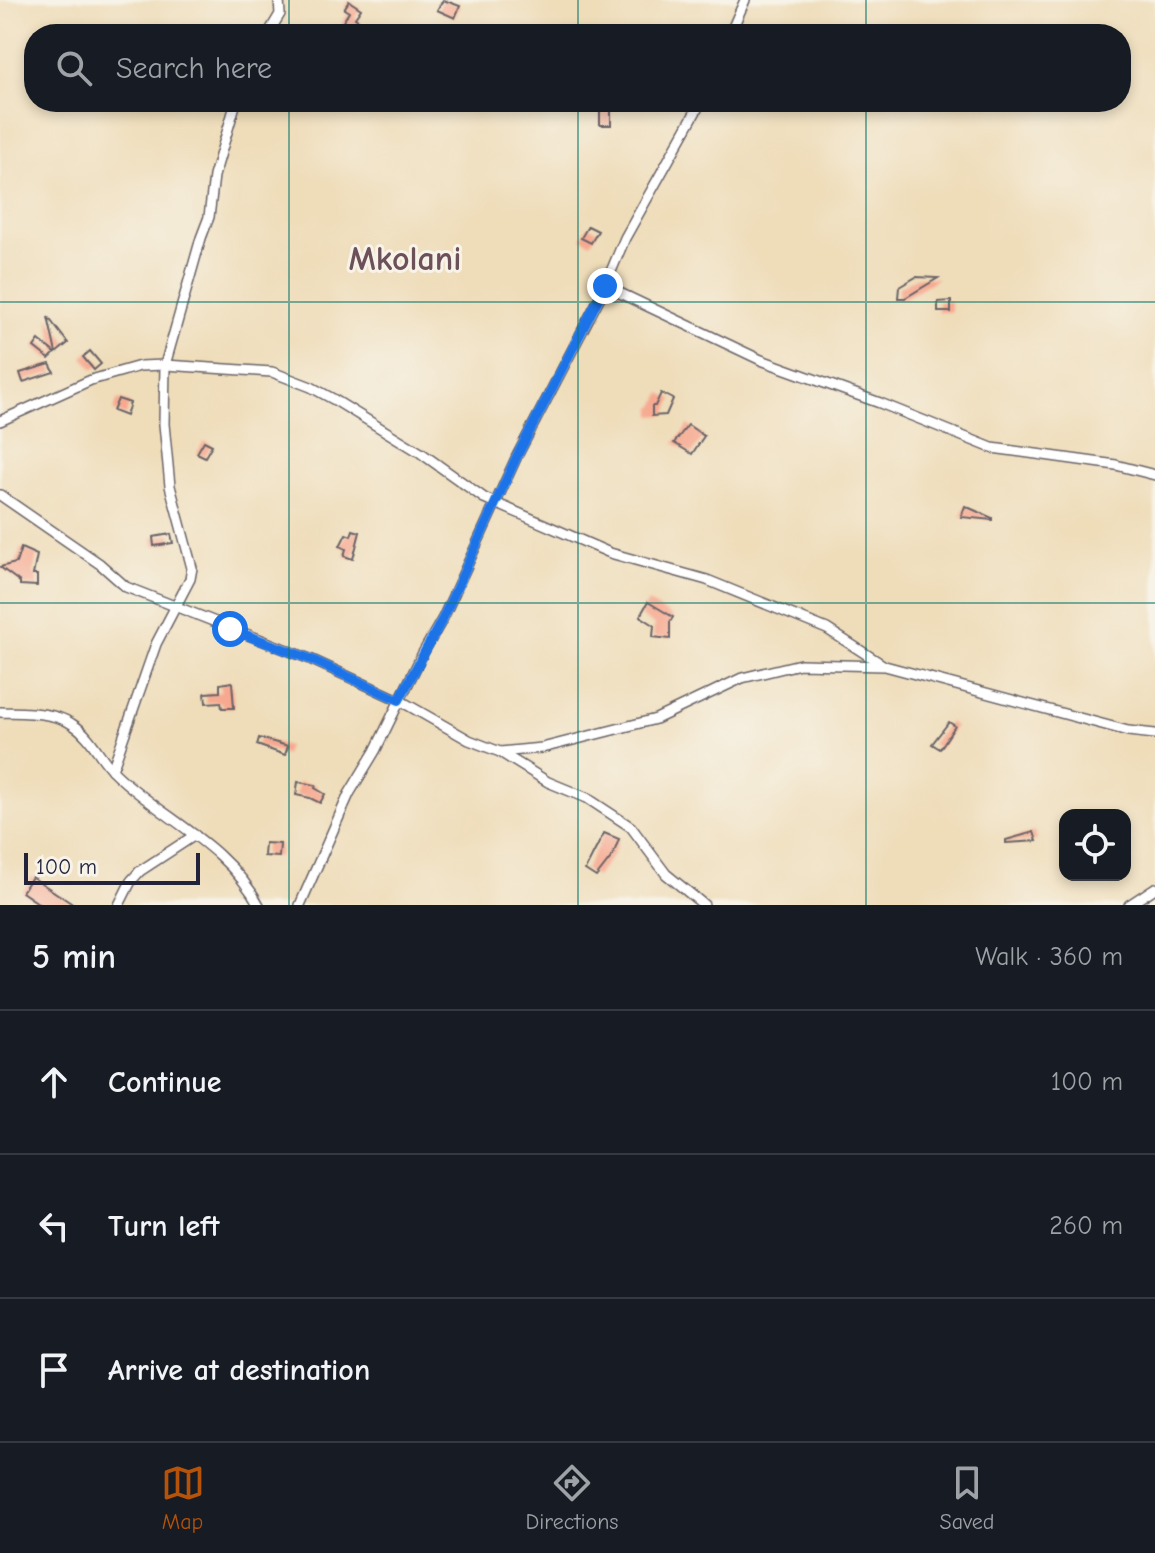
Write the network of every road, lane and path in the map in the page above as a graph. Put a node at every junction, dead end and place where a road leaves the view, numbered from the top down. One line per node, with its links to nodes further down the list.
1 (279, 0): 3 (street)
2 (745, 0): 4 (street)
3 (274, 24)
4 (734, 24)
5 (233, 112): 8 (street)
6 (695, 112): 7 (street)
7 (605, 286): 10 (street); 12 (street)
8 (165, 365): 9 (street); 12 (street); 13 (street)
9 (0, 421)
10 (1155, 475)
11 (0, 495): 13 (street)
12 (497, 503): 14 (street); 15 (street)
13 (174, 606): 15 (street); 19 (street)
14 (885, 666): 17 (street); 18 (street)
15 (399, 700): 18 (street); 24 (street)
16 (0, 712): 19 (street)
17 (1155, 734)
18 (500, 752): 25 (street)
19 (112, 770): 20 (street)
20 (195, 835): 22 (street); 23 (street)
21 (1155, 888): 26 (street)
22 (119, 905)
23 (259, 905)
24 (300, 905)
25 (704, 905)
26 (1129, 905)

